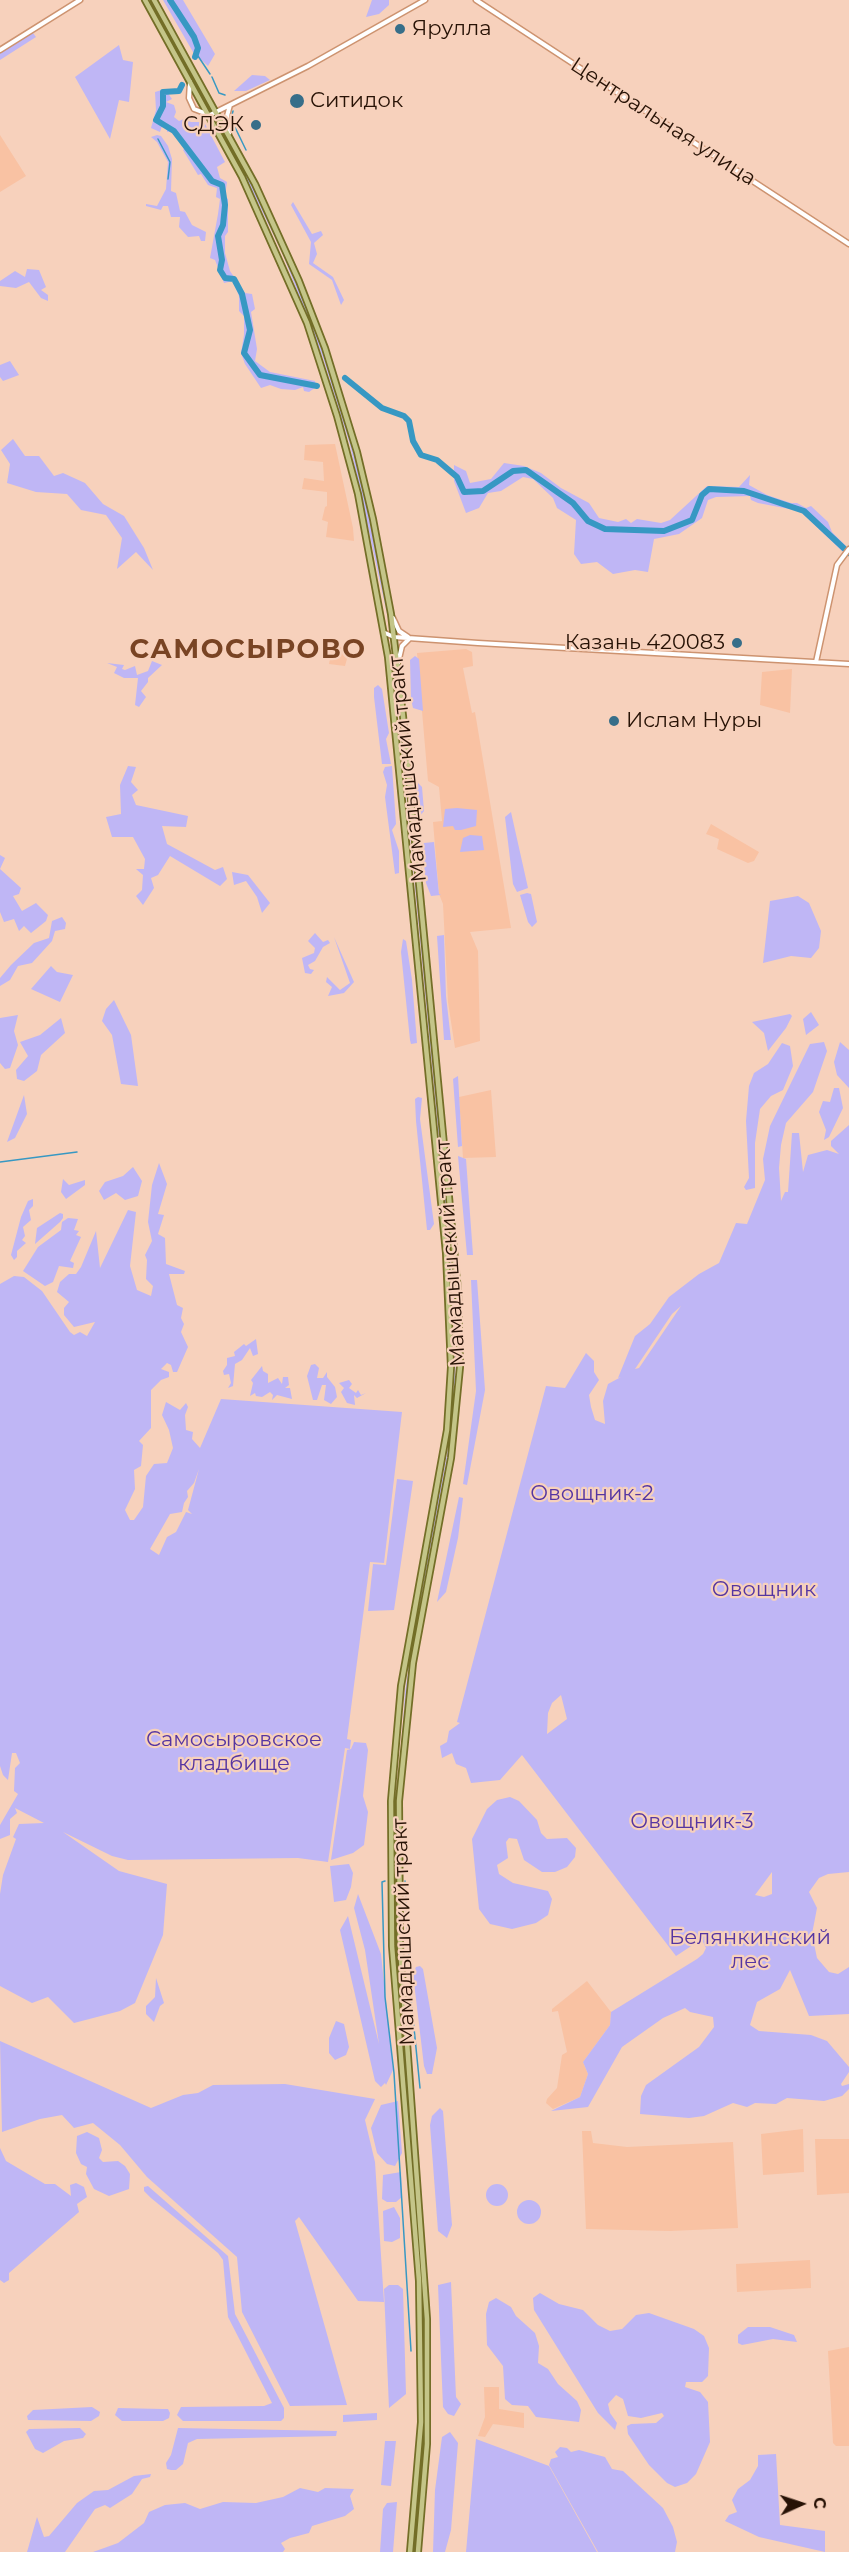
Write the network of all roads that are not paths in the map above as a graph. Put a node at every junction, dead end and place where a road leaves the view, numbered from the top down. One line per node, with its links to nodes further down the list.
1 (80, 0): 6 (street)
2 (145, 0): 7 (main road, Мамадышский тракт)
3 (154, 0): 9 (main road, Мамадышский тракт)
4 (425, 0): 8 (street)
5 (476, 0): 12 (street, Центральная улица)
6 (0, 50)
7 (189, 76): 10 (main road, Мамадышский тракт); 10 (street)
8 (231, 105): 9 (street); 11 (street)
9 (217, 111): 10 (street); 11 (main road, Мамадышский тракт)
10 (210, 115): 15 (main road, Мамадышский тракт)
11 (229, 134): 14 (main road, Мамадышский тракт)
12 (849, 244)
13 (849, 549): 18 (street)
14 (391, 614): 16 (main road, Мамадышский тракт); 17 (street)
15 (385, 633): 16 (street); 21 (main road, Мамадышский тракт)
16 (394, 637): 17 (street); 19 (main road, Мамадышский тракт)
17 (410, 638): 18 (street); 19 (street)
18 (816, 662): 20 (street)
19 (398, 664): 22 (main road, Мамадышский тракт)
20 (849, 664)
21 (410, 2552)
22 (418, 2552)

